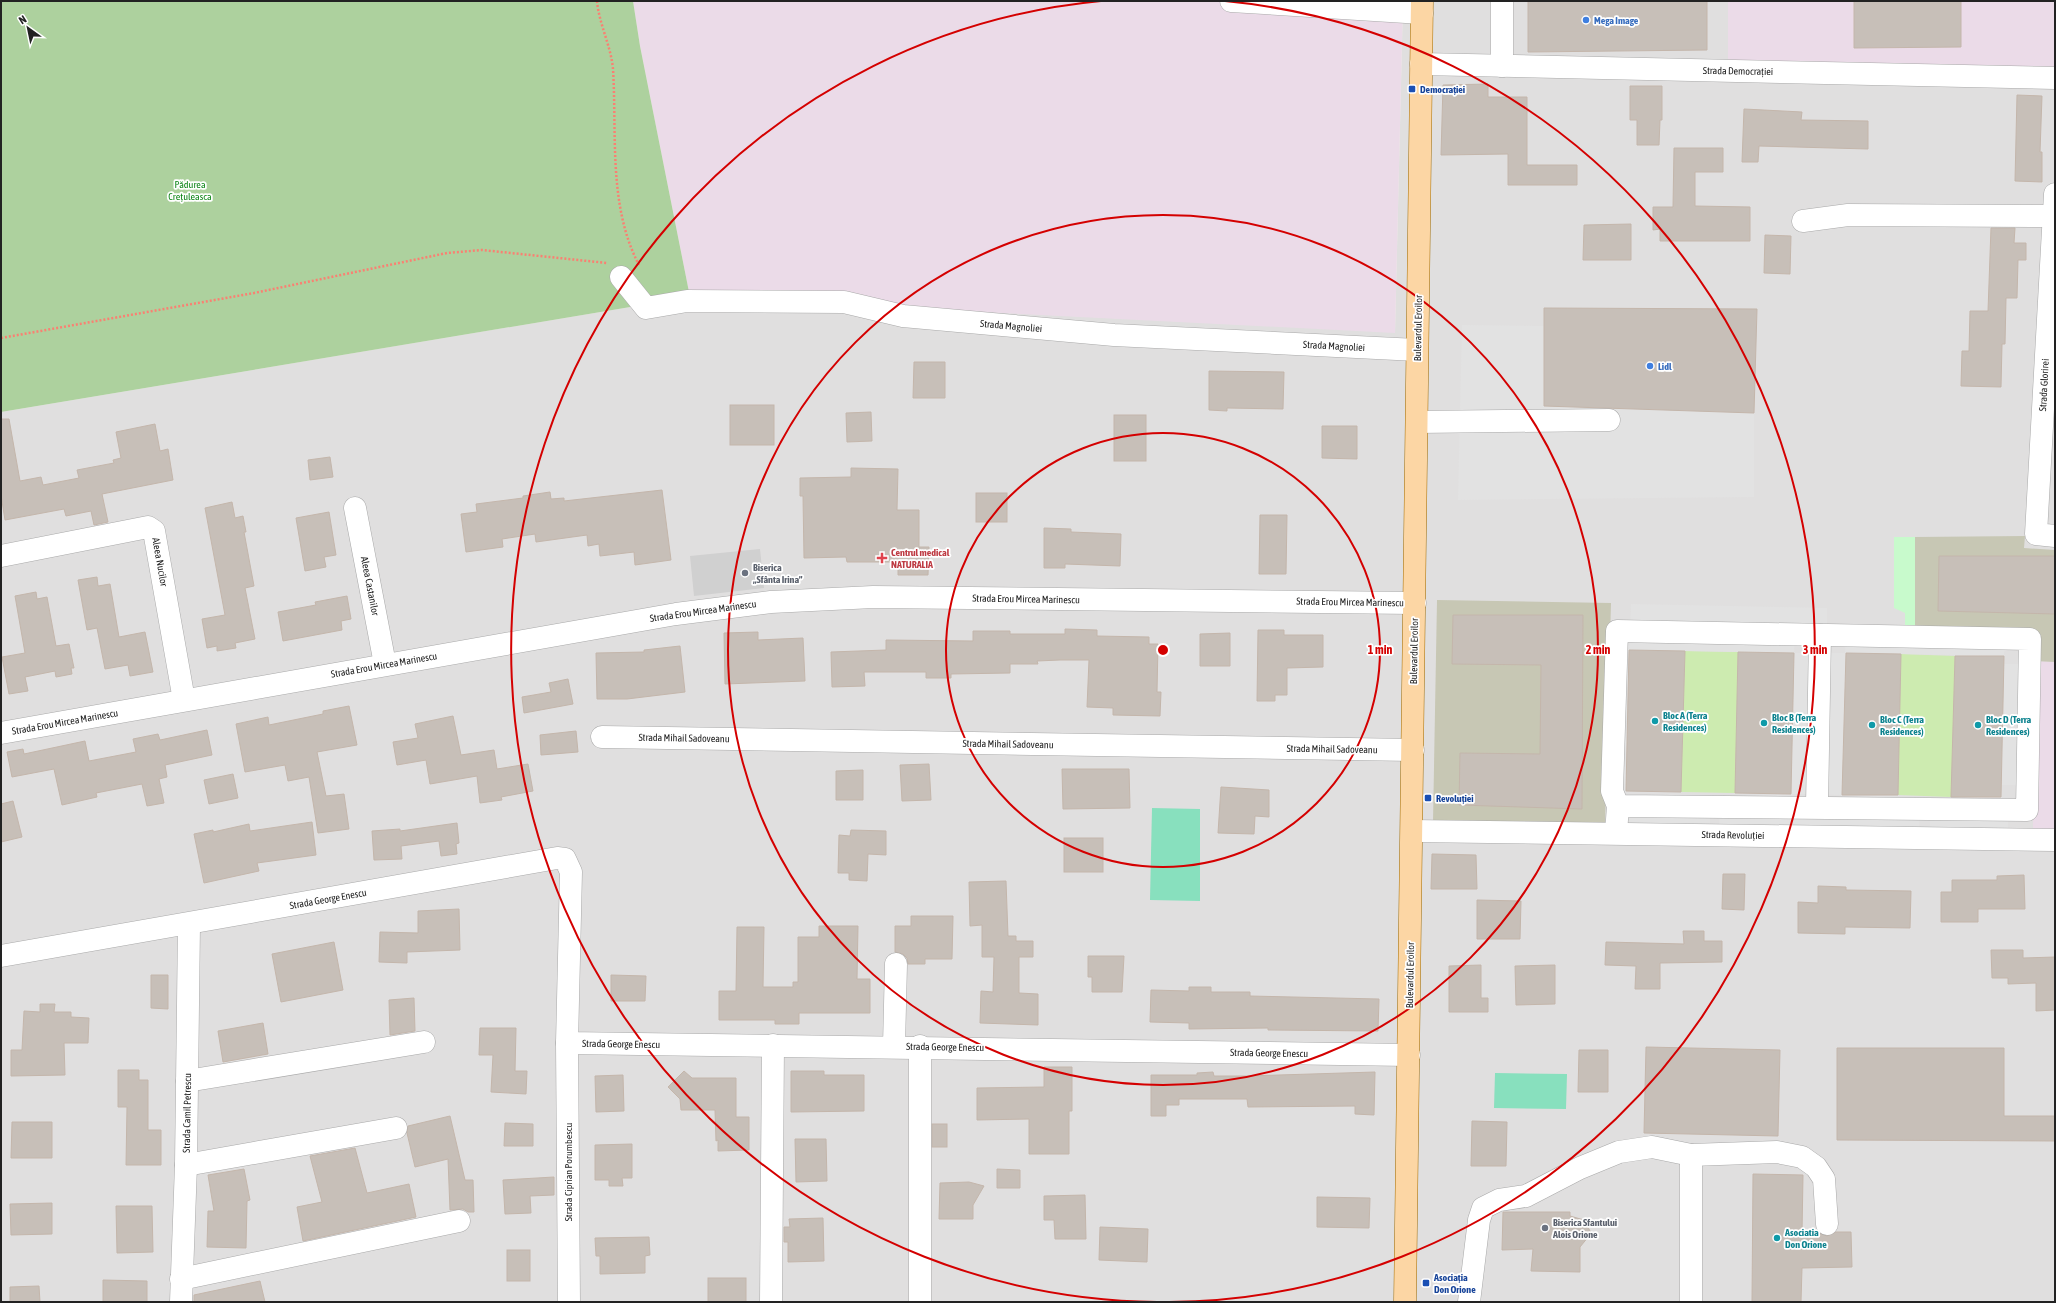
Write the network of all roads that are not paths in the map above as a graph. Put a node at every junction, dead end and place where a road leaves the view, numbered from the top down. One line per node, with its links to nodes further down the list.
1 (1231, 1): 3 (street)
2 (1502, 1): 5 (street)
3 (1422, 7): 4 (main road, Bulevardul Eroilor)
4 (1421, 64): 5 (street, Strada Democrației); 11 (main road, Bulevardul Eroilor)
5 (1502, 66): 6 (street, Strada Democrației)
6 (2055, 78)
7 (2055, 194): 8 (street, Strada Glorirei)
8 (2053, 216): 9 (street); 15 (street, Strada Glorirei)
9 (1803, 221)
10 (622, 269): 11 (street, Strada Magnoliei)
11 (1417, 350): 13 (main road, Bulevardul Eroilor)
12 (1609, 420): 13 (street)
13 (1417, 422): 17 (main road, Bulevardul Eroilor)
14 (355, 508): 19 (street, Aleea Castanilor)
15 (2055, 536)
16 (1, 556): 20 (street, Aleea Nucilor)
17 (1415, 603): 19 (street, Strada Erou Mircea Marinescu); 23 (main road, Bulevardul Eroilor)
18 (1820, 635): 24 (street); 25 (street); 25 (street)
19 (385, 664): 20 (street, Strada Erou Mircea Marinescu)
20 (184, 700): 21 (street, Strada Erou Mircea Marinescu)
21 (2, 728)
22 (602, 737): 23 (street, Strada Mihail Sadoveanu)
23 (1413, 750): 26 (main road, Bulevardul Eroilor)
24 (1618, 806): 25 (street); 27 (street)
25 (1817, 806)
26 (1412, 831): 27 (street, Strada Revoluției); 37 (main road, Bulevardul Eroilor)
27 (1616, 833): 28 (street, Strada Revoluției)
28 (2055, 840)
29 (189, 924): 30 (street, Strada George Enescu); 33 (street, Strada George Enescu); 38 (street, Strada Camil Petrescu)
30 (1, 956)
31 (896, 964): 35 (street)
32 (424, 1042): 38 (street)
33 (567, 1043): 34 (street, Strada George Enescu); 46 (street, Strada Ciprian Porumbescu)
34 (773, 1045): 35 (street, Strada George Enescu); 47 (street)
35 (894, 1046): 36 (street, Strada George Enescu)
36 (920, 1046): 37 (street, Strada George Enescu); 48 (street)
37 (1409, 1055): 49 (main road, Bulevardul Eroilor)
38 (187, 1081): 41 (street, Strada Camil Petrescu)
39 (396, 1128): 41 (street)
40 (1691, 1155): 43 (street); 50 (street); 51 (street)
41 (186, 1165): 44 (street, Strada Camil Petrescu)
42 (459, 1221): 44 (street)
43 (1827, 1224)
44 (182, 1279): 45 (street, Strada Camil Petrescu)
45 (181, 1302)
46 (569, 1302)
47 (770, 1302)
48 (920, 1302)
49 (1405, 1302)
50 (1470, 1302)
51 (1691, 1302)

